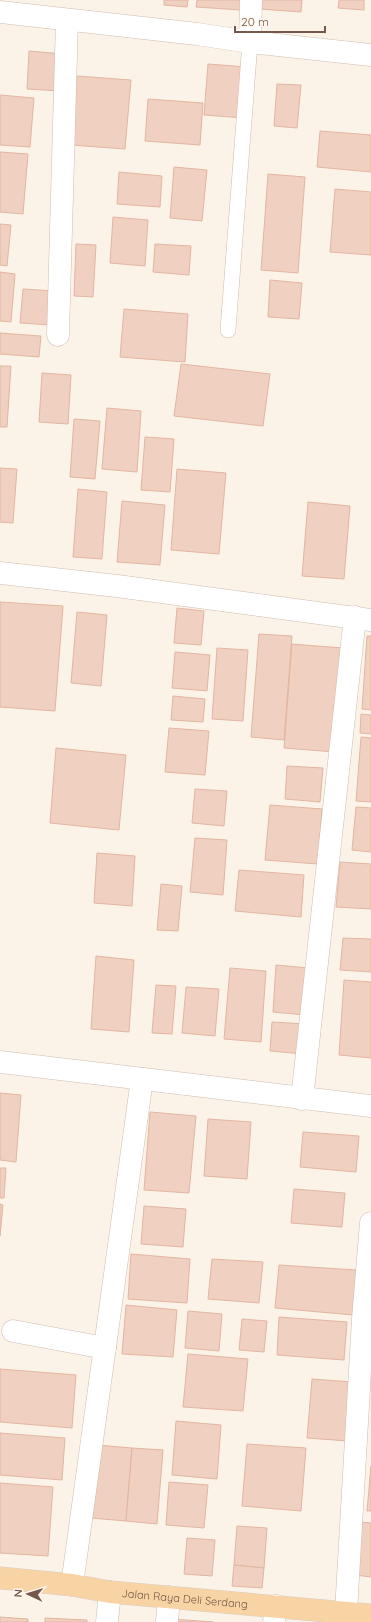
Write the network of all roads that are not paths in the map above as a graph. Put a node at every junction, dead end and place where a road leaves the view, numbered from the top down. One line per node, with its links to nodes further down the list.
1 (251, 0): 4 (street)
2 (0, 12): 3 (street)
3 (67, 20): 4 (street); 7 (street)
4 (250, 42): 5 (street); 6 (lane)
5 (371, 55)
6 (228, 330)
7 (58, 335)
8 (0, 573): 9 (street)
9 (363, 618): 12 (street)
10 (0, 1062): 11 (street)
11 (142, 1079): 12 (street); 16 (street)
12 (302, 1099): 13 (street)
13 (371, 1106)
14 (371, 1223): 21 (street)
15 (13, 1331): 16 (street)
16 (105, 1348): 18 (street)
17 (0, 1578): 18 (main road, Jalan Raya Deli Serdang)
18 (72, 1585): 19 (main road, Jalan Raya Deli Serdang)
19 (110, 1592): 20 (main road, Jalan Raya Deli Serdang); 24 (street)
20 (169, 1597): 22 (main road, Jalan Raya Deli Serdang); 25 (street)
21 (346, 1612): 22 (main road, Jalan Raya Deli Serdang); 23 (main road, Jalan Raya Deli Serdang)
22 (275, 1614)
23 (371, 1615)
24 (107, 1622)
25 (167, 1622)

